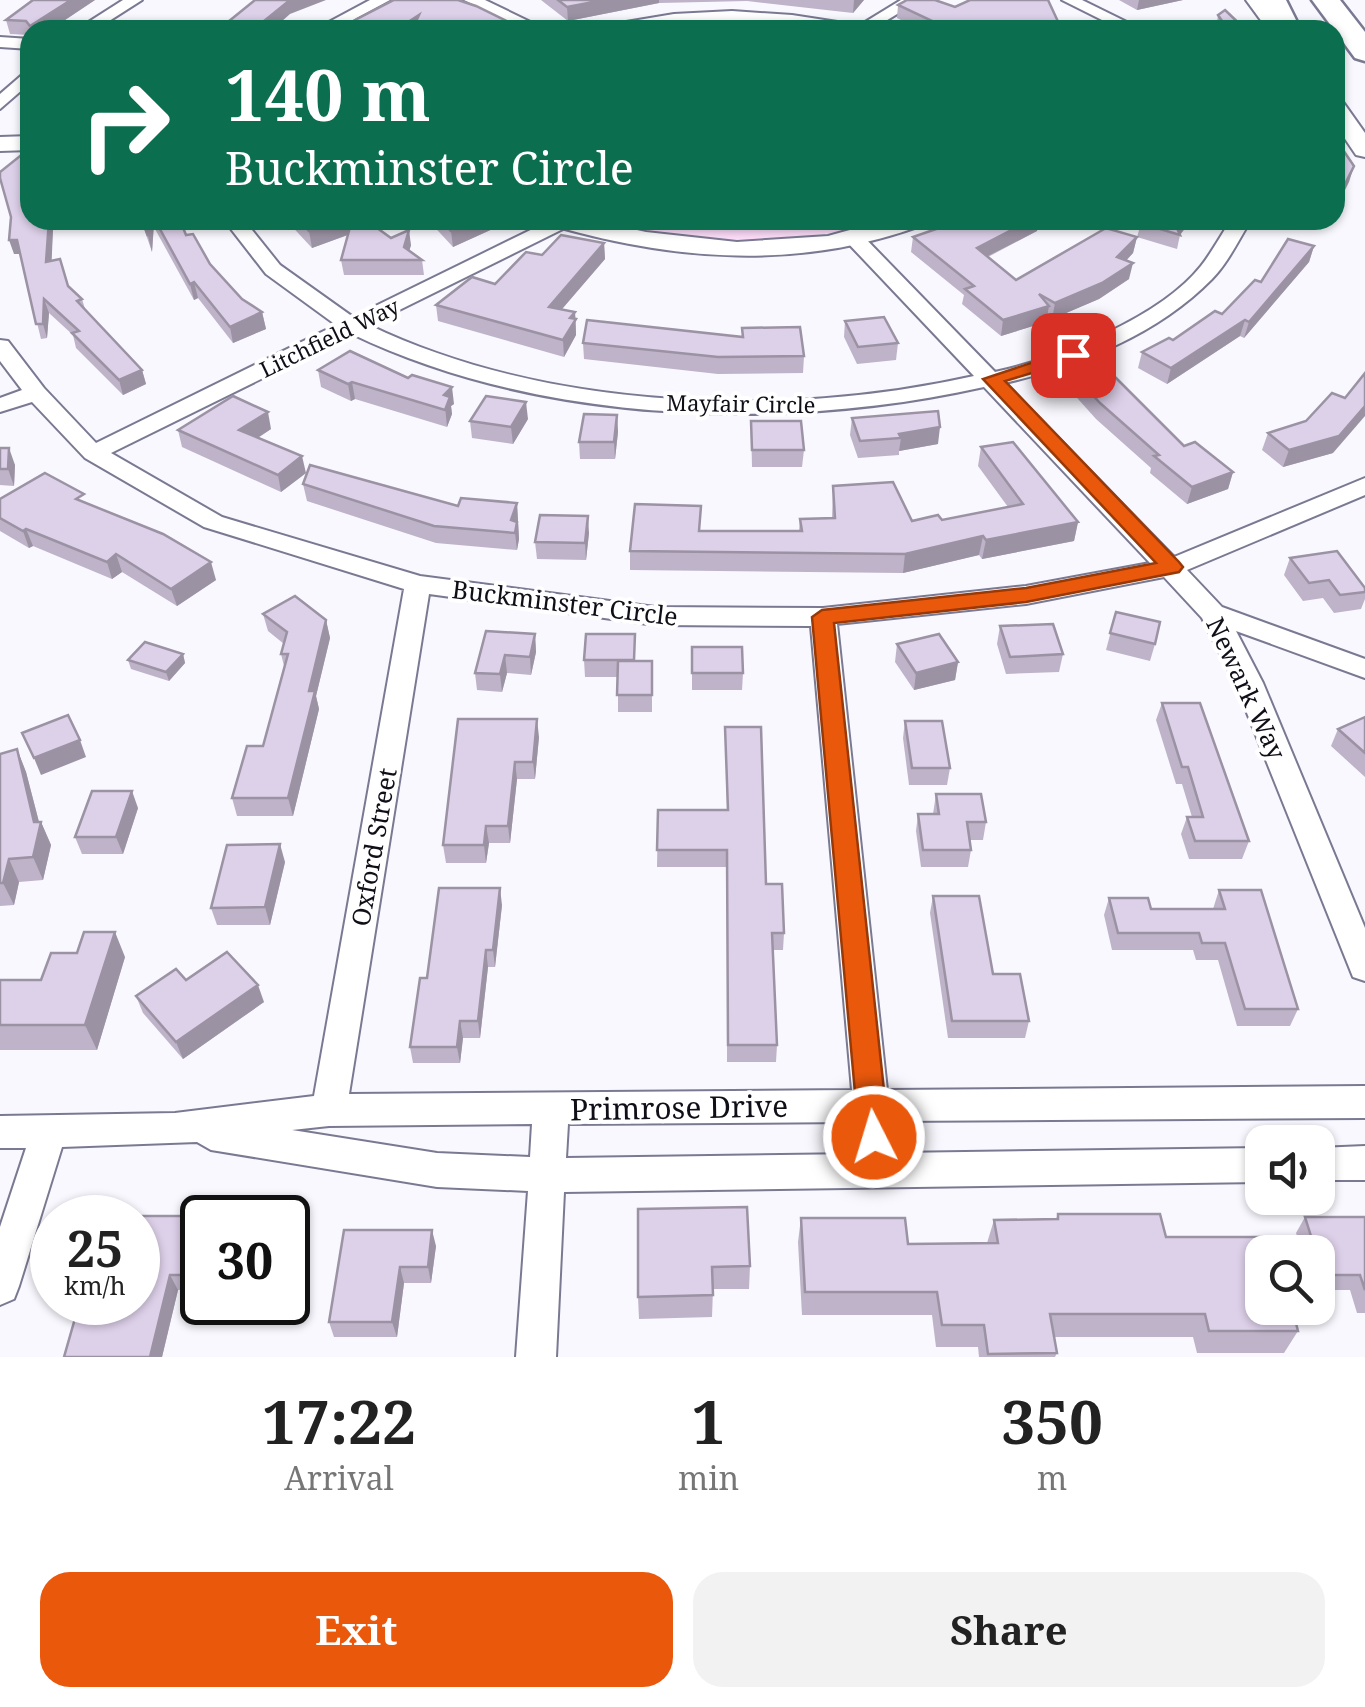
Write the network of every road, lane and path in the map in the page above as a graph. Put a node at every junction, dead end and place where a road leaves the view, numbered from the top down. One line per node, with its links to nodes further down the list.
1 (134, 0): 7 (street)
2 (382, 0): 8 (street)
3 (472, 0): 9 (street)
4 (912, 0): 12 (street)
5 (1070, 0): 13 (street)
6 (1256, 0): 14 (street)
7 (101, 20)
8 (342, 20)
9 (517, 20)
10 (680, 20): 11 (street)
11 (766, 20)
12 (877, 20)
13 (1113, 20)
14 (1271, 20)
15 (1345, 25): 16 (highway)
16 (1365, 52)
17 (20, 83): 18 (street)
18 (0, 104)
19 (241, 230): 25 (street, Mayfair Circle)
20 (543, 230): 25 (street, Litchfield Way)
21 (598, 230): 24 (street)
22 (879, 230): 24 (street)
23 (1237, 230): 27 (street, Mayfair Circle)
24 (853, 238): 27 (street, Newark Way)
25 (352, 325): 27 (street, Mayfair Circle); 30 (street, Litchfield Way)
26 (0, 346): 28 (street, Buckminster Circle)
27 (992, 379): 32 (street, Newark Way)
28 (36, 392): 29 (street); 30 (street, Buckminster Circle)
29 (0, 405)
30 (94, 453): 33 (street, Buckminster Circle)
31 (1365, 484): 32 (street, Buckminster Circle)
32 (1172, 567): 34 (street, Newark Way); 35 (street, Buckminster Circle)
33 (418, 584): 35 (street, Buckminster Circle); 41 (street, Oxford Street)
34 (1213, 613): 36 (street); 37 (street, Newark Way)
35 (822, 617): 39 (street)
36 (1365, 669)
37 (1365, 967)
38 (1365, 1102): 39 (street, Primrose Drive)
39 (871, 1105): 40 (street, Primrose Drive); 48 (street)
40 (551, 1108): 41 (street, Primrose Drive); 49 (street)
41 (329, 1110): 42 (street, Primrose Drive)
42 (175, 1129): 44 (street, Primrose Drive); 49 (street, Primrose Drive)
43 (0, 1132): 44 (street, Primrose Drive)
44 (49, 1132): 50 (street)
45 (1365, 1163): 46 (street)
46 (1335, 1164)
47 (1245, 1165): 48 (street, Primrose Drive)
48 (877, 1170): 49 (street, Primrose Drive)
49 (547, 1175): 51 (street)
50 (0, 1286)
51 (536, 1357)

